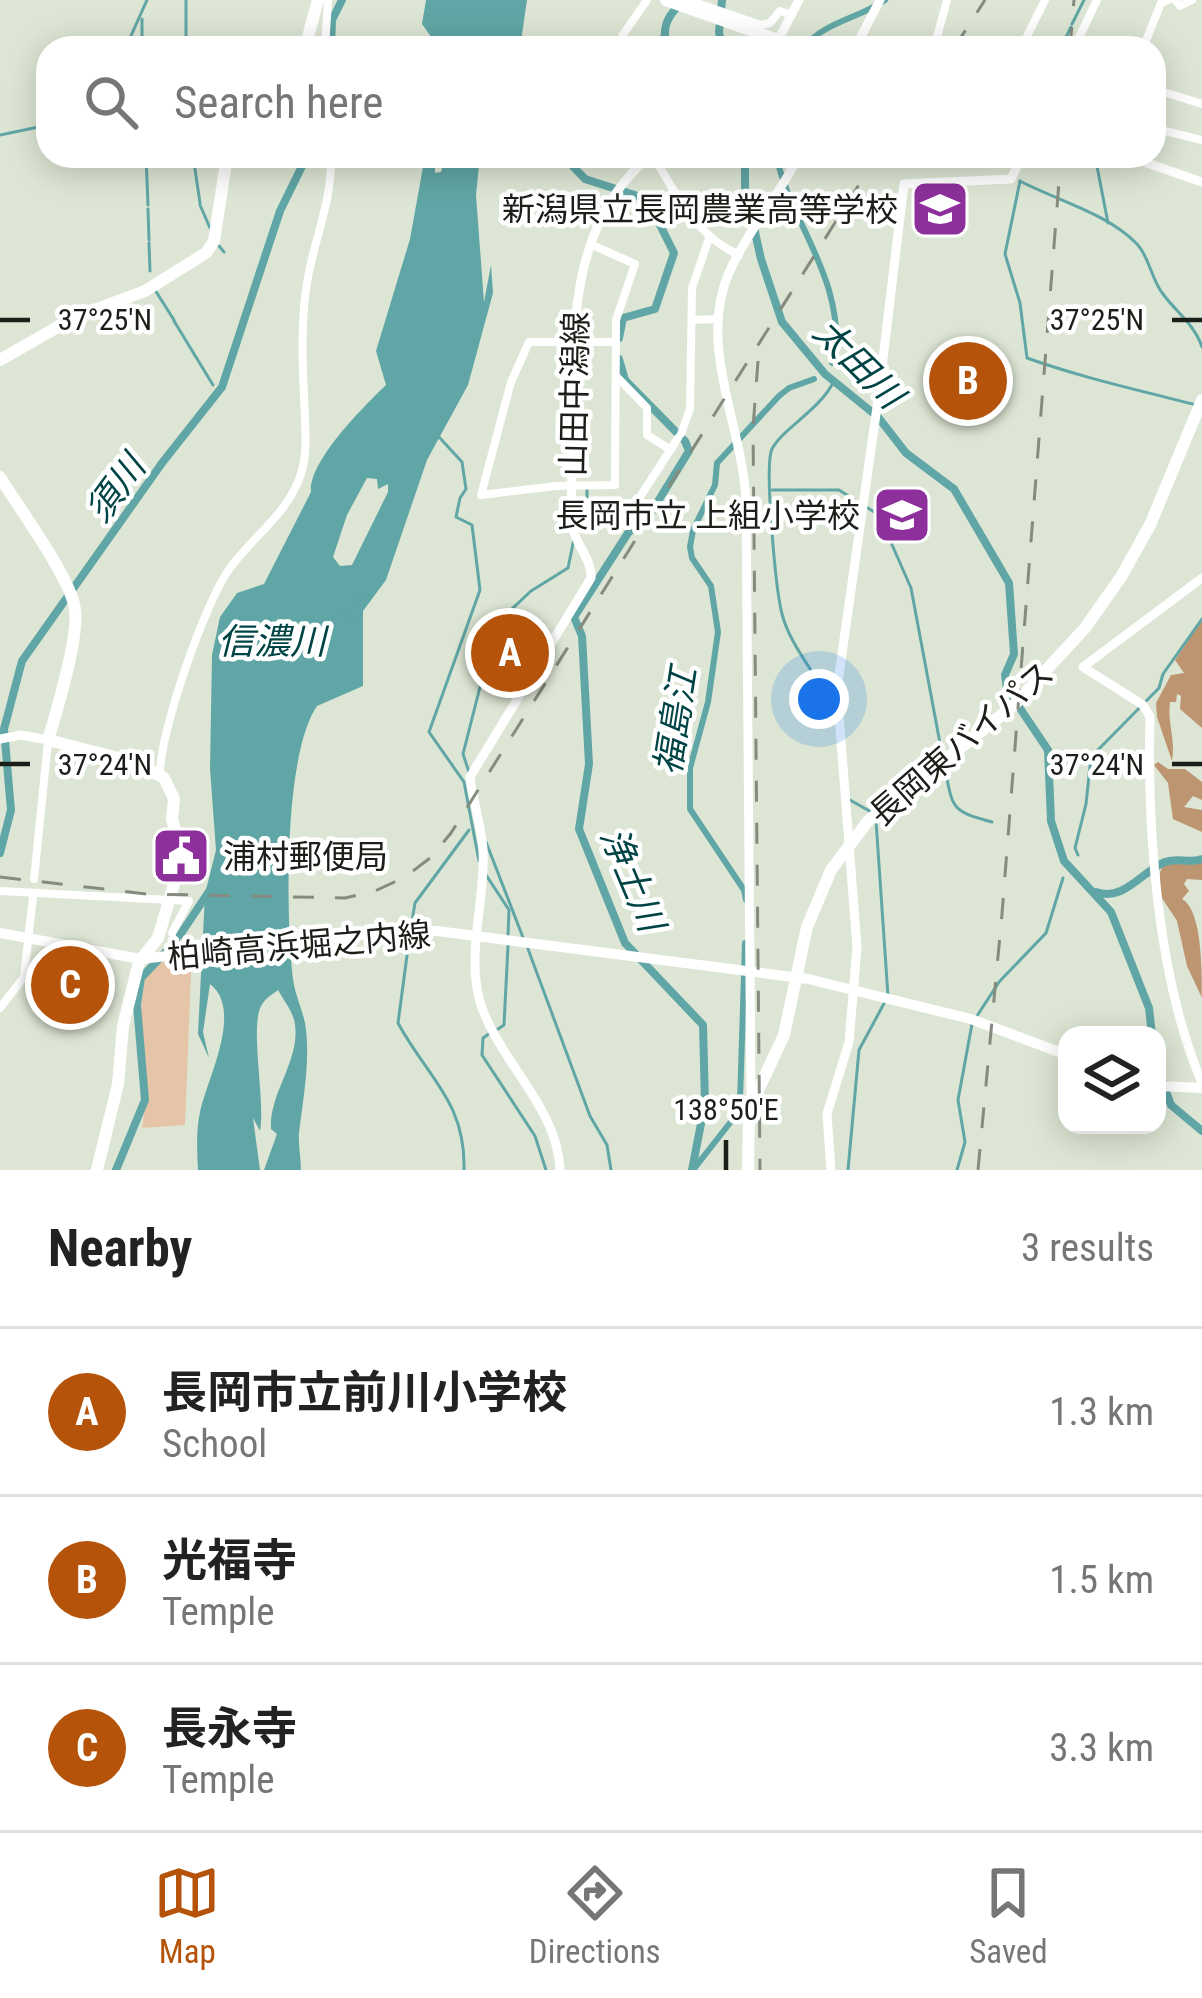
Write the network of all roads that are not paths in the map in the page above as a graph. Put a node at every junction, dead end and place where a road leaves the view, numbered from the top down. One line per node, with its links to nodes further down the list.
1 (318, 0): 14 (highway)
2 (328, 0): 15 (street)
3 (647, 0): 16 (street)
4 (799, 0): 12 (main road)
5 (947, 0): 20 (street)
6 (1045, 0): 21 (street)
7 (1097, 0): 22 (street)
8 (1172, 0): 9 (street); 23 (street)
9 (1192, 0)
10 (680, 1): 13 (highway); 13 (street)
11 (879, 3): 19 (main road)
12 (792, 15): 13 (street); 18 (main road)
13 (732, 19): 17 (highway)
14 (308, 36)
15 (326, 36)
16 (622, 36)
17 (762, 36)
18 (780, 36)
19 (861, 36)
20 (937, 36)
21 (1028, 36)
22 (1080, 36)
23 (1148, 36)
24 (1166, 93): 25 (street)
25 (1202, 104)
26 (1166, 130): 27 (street)
27 (1202, 140)
28 (225, 168): 43 (highway)
29 (331, 168): 54 (street)
30 (640, 168): 37 (main road, 山田中潟線)
31 (660, 168): 36 (street)
32 (793, 168): 38 (main road)
33 (1016, 168): 55 (main road)
34 (1164, 168): 35 (main road)
35 (1202, 180)
36 (709, 238): 38 (street); 40 (street)
37 (592, 245): 41 (main road, 山田中潟線); 42 (street)
38 (739, 255): 39 (main road)
39 (717, 319): 40 (street); 63 (main road)
40 (692, 320): 46 (street)
41 (573, 342): 42 (street); 48 (main road, 山田中潟線); 48 (street)
42 (615, 342): 44 (street)
43 (0, 360)
44 (616, 376): 46 (street); 48 (street)
45 (1202, 403): 51 (highway, 長岡東バイパス)
46 (671, 450): 49 (street)
47 (0, 477): 53 (highway)
48 (572, 486): 61 (main road, 山田中潟線)
49 (638, 500)
50 (1202, 578): 68 (main road)
51 (1006, 714): 55 (highway, 長岡東バイパス); 55 (highway, 長岡東バイパス)
52 (3, 738): 53 (main road)
53 (48, 740): 54 (highway); 60 (street)
54 (160, 775): 62 (highway)
55 (849, 845): 57 (highway, 長岡東バイパス); 65 (main road)
56 (0, 891): 59 (street)
57 (811, 917): 64 (highway); 64 (highway)
58 (0, 933): 60 (main road, 柏崎高浜堀之内線)
59 (172, 933)
60 (28, 937): 62 (main road, 柏崎高浜堀之内線); 66 (street)
61 (478, 937): 62 (main road, 柏崎高浜堀之内線); 63 (main road, 柏崎高浜堀之内線); 71 (main road, 山田中潟線)
62 (157, 957): 70 (highway)
63 (747, 971): 64 (main road, 柏崎高浜堀之内線); 72 (main road)
64 (797, 973): 65 (main road, 柏崎高浜堀之内線); 72 (highway)
65 (853, 990): 67 (main road, 柏崎高浜堀之内線); 73 (main road)
66 (0, 1008)
67 (1058, 1052)
68 (1202, 1085): 69 (main road)
69 (1166, 1086)
70 (97, 1170)
71 (560, 1170)
72 (749, 1170)
73 (831, 1170)

